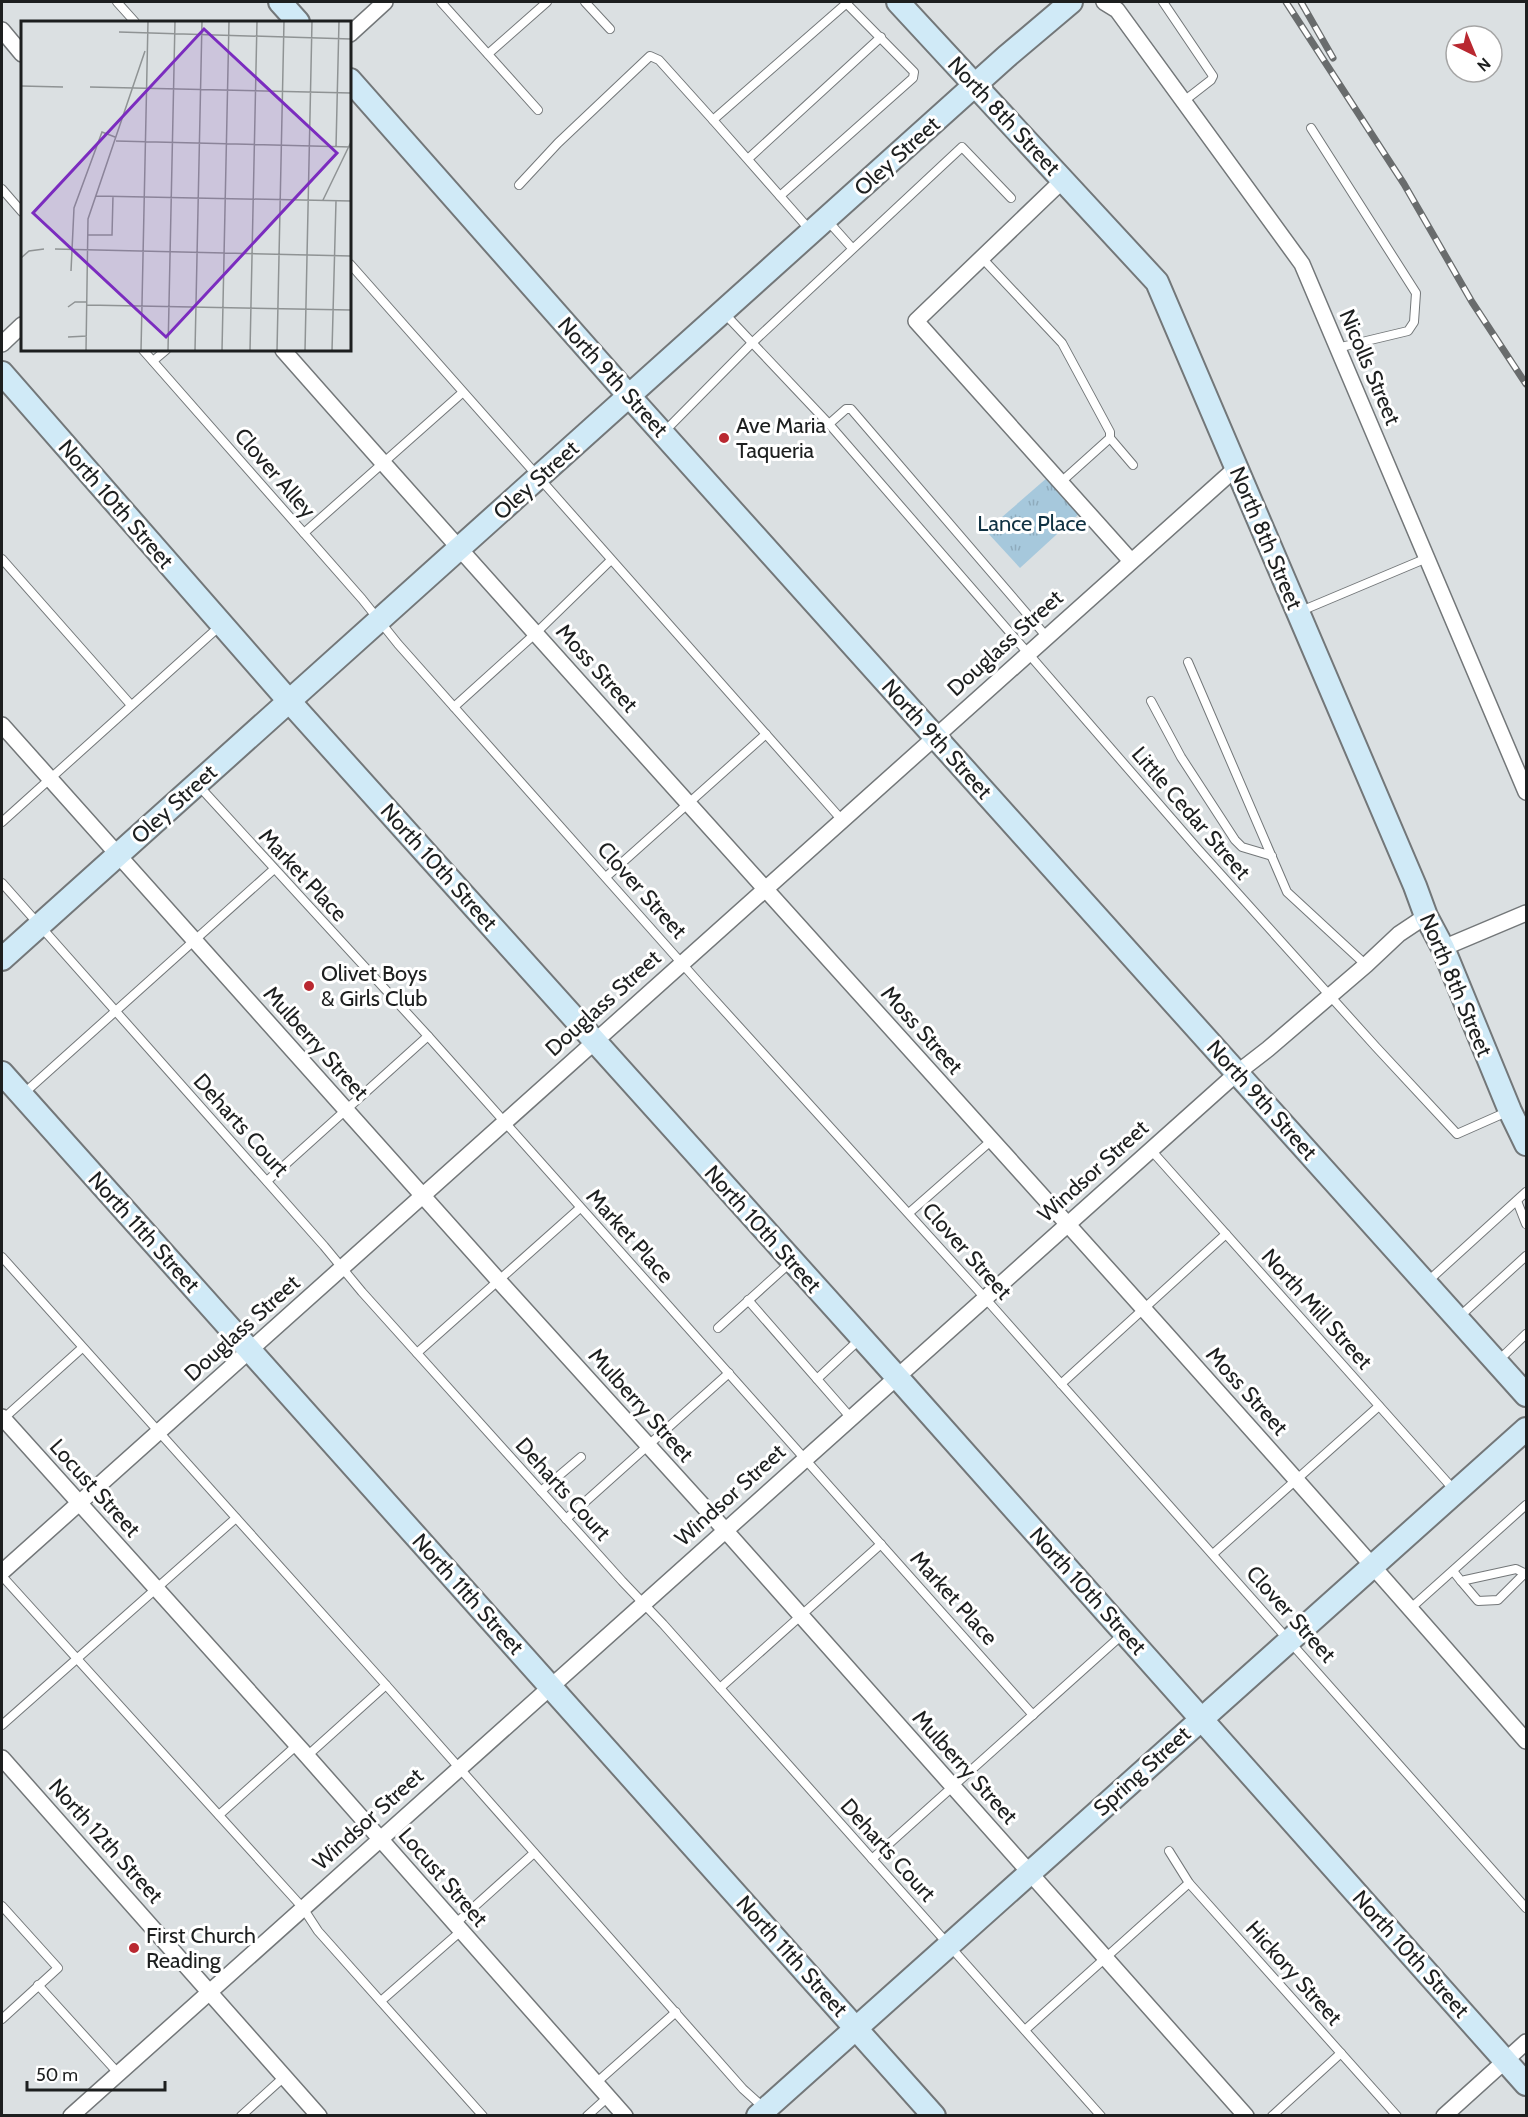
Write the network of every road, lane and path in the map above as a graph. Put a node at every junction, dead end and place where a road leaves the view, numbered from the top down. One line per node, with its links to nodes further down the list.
1 (117, 2): 12 (lane)
2 (280, 2): 13 (street)
3 (385, 2): 16 (street)
4 (441, 2): 19 (lane)
5 (547, 2): 19 (lane)
6 (585, 2): 14 (lane)
7 (847, 2): 17 (lane); 24 (lane)
8 (898, 2): 21 (street, North 8th Street)
9 (1071, 2): 21 (street, Oley Street)
10 (1104, 2): 22 (street, Nicolls Street)
11 (1163, 2): 22 (lane)
12 (134, 21)
13 (297, 21)
14 (610, 29)
15 (2, 30): 18 (street)
16 (351, 33)
17 (881, 37): 26 (lane); 30 (lane)
18 (21, 53)
19 (488, 54): 23 (lane)
20 (351, 81): 48 (street, North 9th Street)
21 (976, 85): 27 (street, North 8th Street); 33 (street, Oley Street)
22 (1184, 101): 41 (street, Nicolls Street)
23 (538, 110)
24 (713, 120): 26 (lane); 28 (lane)
25 (1311, 128): 41 (lane)
26 (749, 158): 30 (lane)
27 (1063, 180): 35 (street); 54 (street, North 8th Street)
28 (519, 185)
29 (2, 189): 32 (lane)
30 (780, 196): 33 (lane)
31 (1011, 198): 34 (lane)
32 (21, 211)
33 (819, 226): 34 (lane); 37 (street, Oley Street)
34 (852, 248): 39 (lane)
35 (982, 258): 51 (lane); 56 (street)
36 (351, 265): 47 (lane)
37 (723, 313): 39 (lane, Little Cedar Street); 48 (street, Oley Street)
38 (21, 327): 40 (street)
39 (752, 343): 49 (lane, Little Cedar Street); 50 (lane)
40 (2, 344)
41 (1337, 348): 59 (street, Nicolls Street)
42 (144, 351): 45 (lane, Clover Alley)
43 (165, 351): 45 (lane)
44 (285, 351): 52 (street, Moss Street)
45 (153, 361): 57 (lane, Clover Alley)
46 (2, 373): 65 (street, North 10th Street)
47 (462, 393): 52 (lane); 55 (lane)
48 (630, 397): 50 (street, North 9th Street); 55 (street, Oley Street)
49 (829, 423): 67 (lane); 68 (lane, Little Cedar Street)
50 (663, 433): 76 (street, North 9th Street)
51 (1110, 438): 53 (lane); 56 (lane)
52 (383, 463): 57 (lane); 58 (street, Moss Street)
53 (1132, 465)
54 (1236, 468): 62 (street, Douglass Street); 63 (street, North 8th Street)
55 (538, 479): 58 (street, Oley Street); 61 (lane)
56 (1061, 482): 62 (street)
57 (304, 533): 64 (lane, Clover Alley)
58 (459, 548): 64 (street, Oley Street); 66 (street, Moss Street)
59 (1427, 558): 63 (lane); 79 (street, Nicolls Street)
60 (2, 559): 72 (lane)
61 (611, 560): 66 (lane); 75 (lane)
62 (1131, 561): 67 (street, Douglass Street)
63 (1298, 612): 90 (street, North 8th Street)
64 (379, 621): 70 (street, Oley Street); 73 (lane, Clover Street)
65 (222, 624): 70 (street, North 10th Street); 72 (lane)
66 (536, 633): 73 (lane); 80 (street, Moss Street)
67 (1046, 636): 68 (street, Douglass Street)
68 (1028, 653): 76 (street, Douglass Street); 97 (lane, Little Cedar Street)
69 (1188, 662): 84 (lane, Little Cedar Street)
70 (290, 700): 78 (street, Oley Street); 100 (street, North 10th Street)
71 (1151, 701): 84 (lane)
72 (131, 705): 77 (lane)
73 (454, 707): 86 (lane, Clover Street)
74 (2, 724): 77 (street, Mulberry Street)
75 (766, 734): 80 (lane); 81 (lane)
76 (934, 736): 81 (street, Douglass Street); 102 (street, North 9th Street)
77 (49, 779): 82 (lane); 83 (street, Mulberry Street)
78 (196, 784): 83 (street, Oley Street); 85 (lane, Market Place)
79 (1527, 792)
80 (688, 803): 86 (lane); 88 (street, Moss Street)
81 (841, 819): 88 (street, Douglass Street)
82 (2, 822)
83 (117, 855): 91 (street, Oley Street); 92 (street, Mulberry Street)
84 (1272, 856): 96 (lane, Little Cedar Street)
85 (273, 870): 92 (lane); 99 (lane, Market Place)
86 (606, 877): 95 (lane, Clover Street)
87 (2, 883): 91 (lane, Deharts Court)
88 (764, 888): 95 (street, Douglass Street); 107 (street, Moss Street)
89 (1527, 913): 93 (street)
90 (1426, 916): 93 (street, North 8th Street); 96 (street, Windsor Street)
91 (39, 925): 94 (street, Oley Street); 98 (lane, Deharts Court)
92 (194, 941): 98 (lane); 104 (street, Mulberry Street)
93 (1443, 948): 105 (street, North 8th Street)
94 (2, 959)
95 (681, 962): 100 (street, Douglass Street); 115 (lane, Clover Street)
96 (1366, 965): 97 (street, Windsor Street)
97 (1329, 996): 102 (street, Windsor Street); 105 (lane, Little Cedar Street)
98 (116, 1011): 103 (lane); 110 (lane, Deharts Court)
99 (428, 1036): 104 (lane); 106 (lane, Market Place)
100 (594, 1041): 106 (street, Douglass Street); 121 (street, North 10th Street)
101 (2, 1073): 103 (street, North 11th Street)
102 (1238, 1073): 109 (street, Windsor Street); 124 (street, North 9th Street)
103 (21, 1095): 133 (street, North 11th Street)
104 (346, 1110): 110 (lane); 112 (street, Mulberry Street)
105 (1510, 1111): 108 (street, North 8th Street)
106 (504, 1122): 112 (street, Douglass Street); 114 (lane, Market Place)
107 (992, 1140): 115 (lane); 116 (street, Moss Street)
108 (1527, 1144)
109 (1151, 1150): 116 (street, Windsor Street); 118 (lane, North Mill Street)
110 (267, 1181): 122 (lane, Deharts Court)
111 (1527, 1192): 113 (lane)
112 (422, 1196): 122 (street, Douglass Street); 123 (street, Mulberry Street)
113 (1517, 1200): 117 (lane); 124 (lane)
114 (580, 1208): 123 (lane); 136 (lane, Market Place)
115 (909, 1213): 125 (lane, Clover Street)
116 (1068, 1224): 125 (street, Windsor Street); 127 (street, Moss Street)
117 (1527, 1224)
118 (1226, 1234): 127 (lane); 141 (lane, North Mill Street)
119 (1527, 1256): 128 (lane)
120 (2, 1257): 132 (lane)
121 (792, 1261): 126 (lane); 131 (street, North 10th Street)
122 (342, 1268): 133 (street, Douglass Street); 134 (lane, Deharts Court)
123 (499, 1281): 134 (lane); 146 (street, Mulberry Street)
124 (1425, 1283): 128 (street, North 9th Street)
125 (985, 1298): 137 (street, Windsor Street); 139 (lane, Clover Street)
126 (748, 1300): 129 (lane); 138 (lane)
127 (1144, 1309): 139 (lane); 149 (street, Moss Street)
128 (1458, 1318): 135 (street, North 9th Street)
129 (718, 1328)
130 (1526, 1334): 135 (lane)
131 (861, 1338): 137 (street, North 10th Street); 138 (lane)
132 (82, 1348): 142 (lane); 145 (lane)
133 (250, 1351): 145 (street, Douglass Street); 172 (street, North 11th Street)
134 (417, 1353): 150 (lane, Deharts Court)
135 (1497, 1362): 140 (street, North 9th Street)
136 (729, 1373): 146 (lane); 148 (lane, Market Place)
137 (897, 1377): 143 (street, Windsor Street); 168 (street, North 10th Street)
138 (816, 1379): 143 (lane)
139 (1061, 1384): 158 (lane, Clover Street)
140 (1527, 1395)
141 (1379, 1406): 149 (lane); 151 (lane, North Mill Street)
142 (2, 1418): 152 (street, Locust Street)
143 (851, 1418): 148 (street, Windsor Street)
144 (1527, 1429): 151 (street, Spring Street)
145 (159, 1433): 152 (street, Douglass Street); 154 (lane)
146 (647, 1446): 155 (lane); 156 (street, Mulberry Street)
147 (581, 1457): 150 (lane)
148 (806, 1458): 156 (street, Windsor Street); 157 (lane, Market Place)
149 (1296, 1480): 158 (lane); 159 (street, Moss Street)
150 (541, 1491): 155 (lane, Deharts Court)
151 (1456, 1492): 159 (street, Spring Street)
152 (79, 1504): 161 (street, Douglass Street); 164 (street, Locust Street)
153 (1527, 1504): 160 (lane)
154 (236, 1518): 164 (lane); 171 (lane)
155 (566, 1519): 165 (lane, Deharts Court)
156 (725, 1530): 165 (street, Windsor Street); 167 (street, Mulberry Street)
157 (881, 1544): 167 (lane); 174 (lane, Market Place)
158 (1213, 1554): 169 (lane, Clover Street)
159 (1372, 1566): 166 (street, Moss Street); 169 (street, Spring Street)
160 (1453, 1571): 163 (lane); 166 (lane)
161 (2, 1574): 170 (lane)
162 (1526, 1574): 163 (lane); 163 (lane)
163 (1461, 1581)
164 (156, 1588): 170 (lane); 178 (street, Locust Street)
165 (644, 1604): 172 (street, Windsor Street); 173 (lane, Deharts Court)
166 (1411, 1608): 177 (street, Moss Street)
167 (801, 1616): 173 (lane); 181 (street, Mulberry Street)
168 (1125, 1633): 174 (lane); 175 (street, North 10th Street)
169 (1290, 1639): 175 (street, Spring Street); 191 (lane, Clover Street)
170 (77, 1658): 176 (lane); 182 (lane)
171 (386, 1684): 178 (lane); 180 (lane)
172 (551, 1686): 180 (street, Windsor Street); 200 (street, North 11th Street)
173 (720, 1688): 186 (lane, Deharts Court)
174 (1033, 1714): 181 (lane)
175 (1202, 1718): 187 (street, Spring Street); 204 (street, North 10th Street)
176 (2, 1725)
177 (1527, 1741)
178 (302, 1750): 182 (lane); 183 (street, Locust Street)
179 (2, 1758): 196 (street, North 12th Street)
180 (459, 1768): 183 (street, Windsor Street); 185 (lane)
181 (952, 1787): 186 (lane); 187 (street, Mulberry Street)
182 (219, 1815): 190 (lane)
183 (380, 1839): 190 (street, Windsor Street); 192 (street, Locust Street)
184 (1169, 1851): 188 (lane, Hickory Street)
185 (534, 1853): 192 (lane); 198 (lane)
186 (872, 1859): 193 (lane, Deharts Court)
187 (1029, 1872): 193 (street, Spring Street); 194 (street, Mulberry Street)
188 (1189, 1883): 194 (lane); 203 (lane, Hickory Street)
189 (2, 1906): 195 (lane)
190 (303, 1908): 196 (street, Windsor Street); 197 (lane)
191 (1527, 1908)
192 (458, 1928): 197 (lane); 207 (street, Locust Street)
193 (948, 1944): 200 (street, Spring Street); 201 (lane, Deharts Court)
194 (1105, 1958): 201 (lane); 219 (street, Mulberry Street)
195 (38, 1985): 199 (lane); 205 (lane)
196 (209, 1991): 205 (street, Windsor Street); 206 (street, North 12th Street)
197 (381, 2001): 214 (lane)
198 (676, 2012): 207 (lane); 210 (lane)
199 (2, 2019)
200 (855, 2028): 210 (street, Spring Street); 217 (street, North 11th Street)
201 (1025, 2030): 218 (lane, Deharts Court)
202 (1527, 2042): 204 (street)
203 (1341, 2053): 220 (lane); 221 (lane, Hickory Street)
204 (1506, 2061): 208 (street, North 10th Street); 222 (street)
205 (118, 2073): 211 (street, Windsor Street)
206 (284, 2077): 212 (lane); 213 (street, North 12th Street)
207 (595, 2083): 209 (street, Locust Street)
208 (1527, 2084)
209 (608, 2097): 215 (lane); 216 (street, Locust Street)
210 (765, 2113)
211 (71, 2115)
212 (241, 2115)
213 (319, 2115)
214 (483, 2115)
215 (587, 2115)
216 (625, 2115)
217 (934, 2115)
218 (1101, 2115)
219 (1246, 2115)
220 (1272, 2115)
221 (1397, 2115)
222 (1444, 2115)

